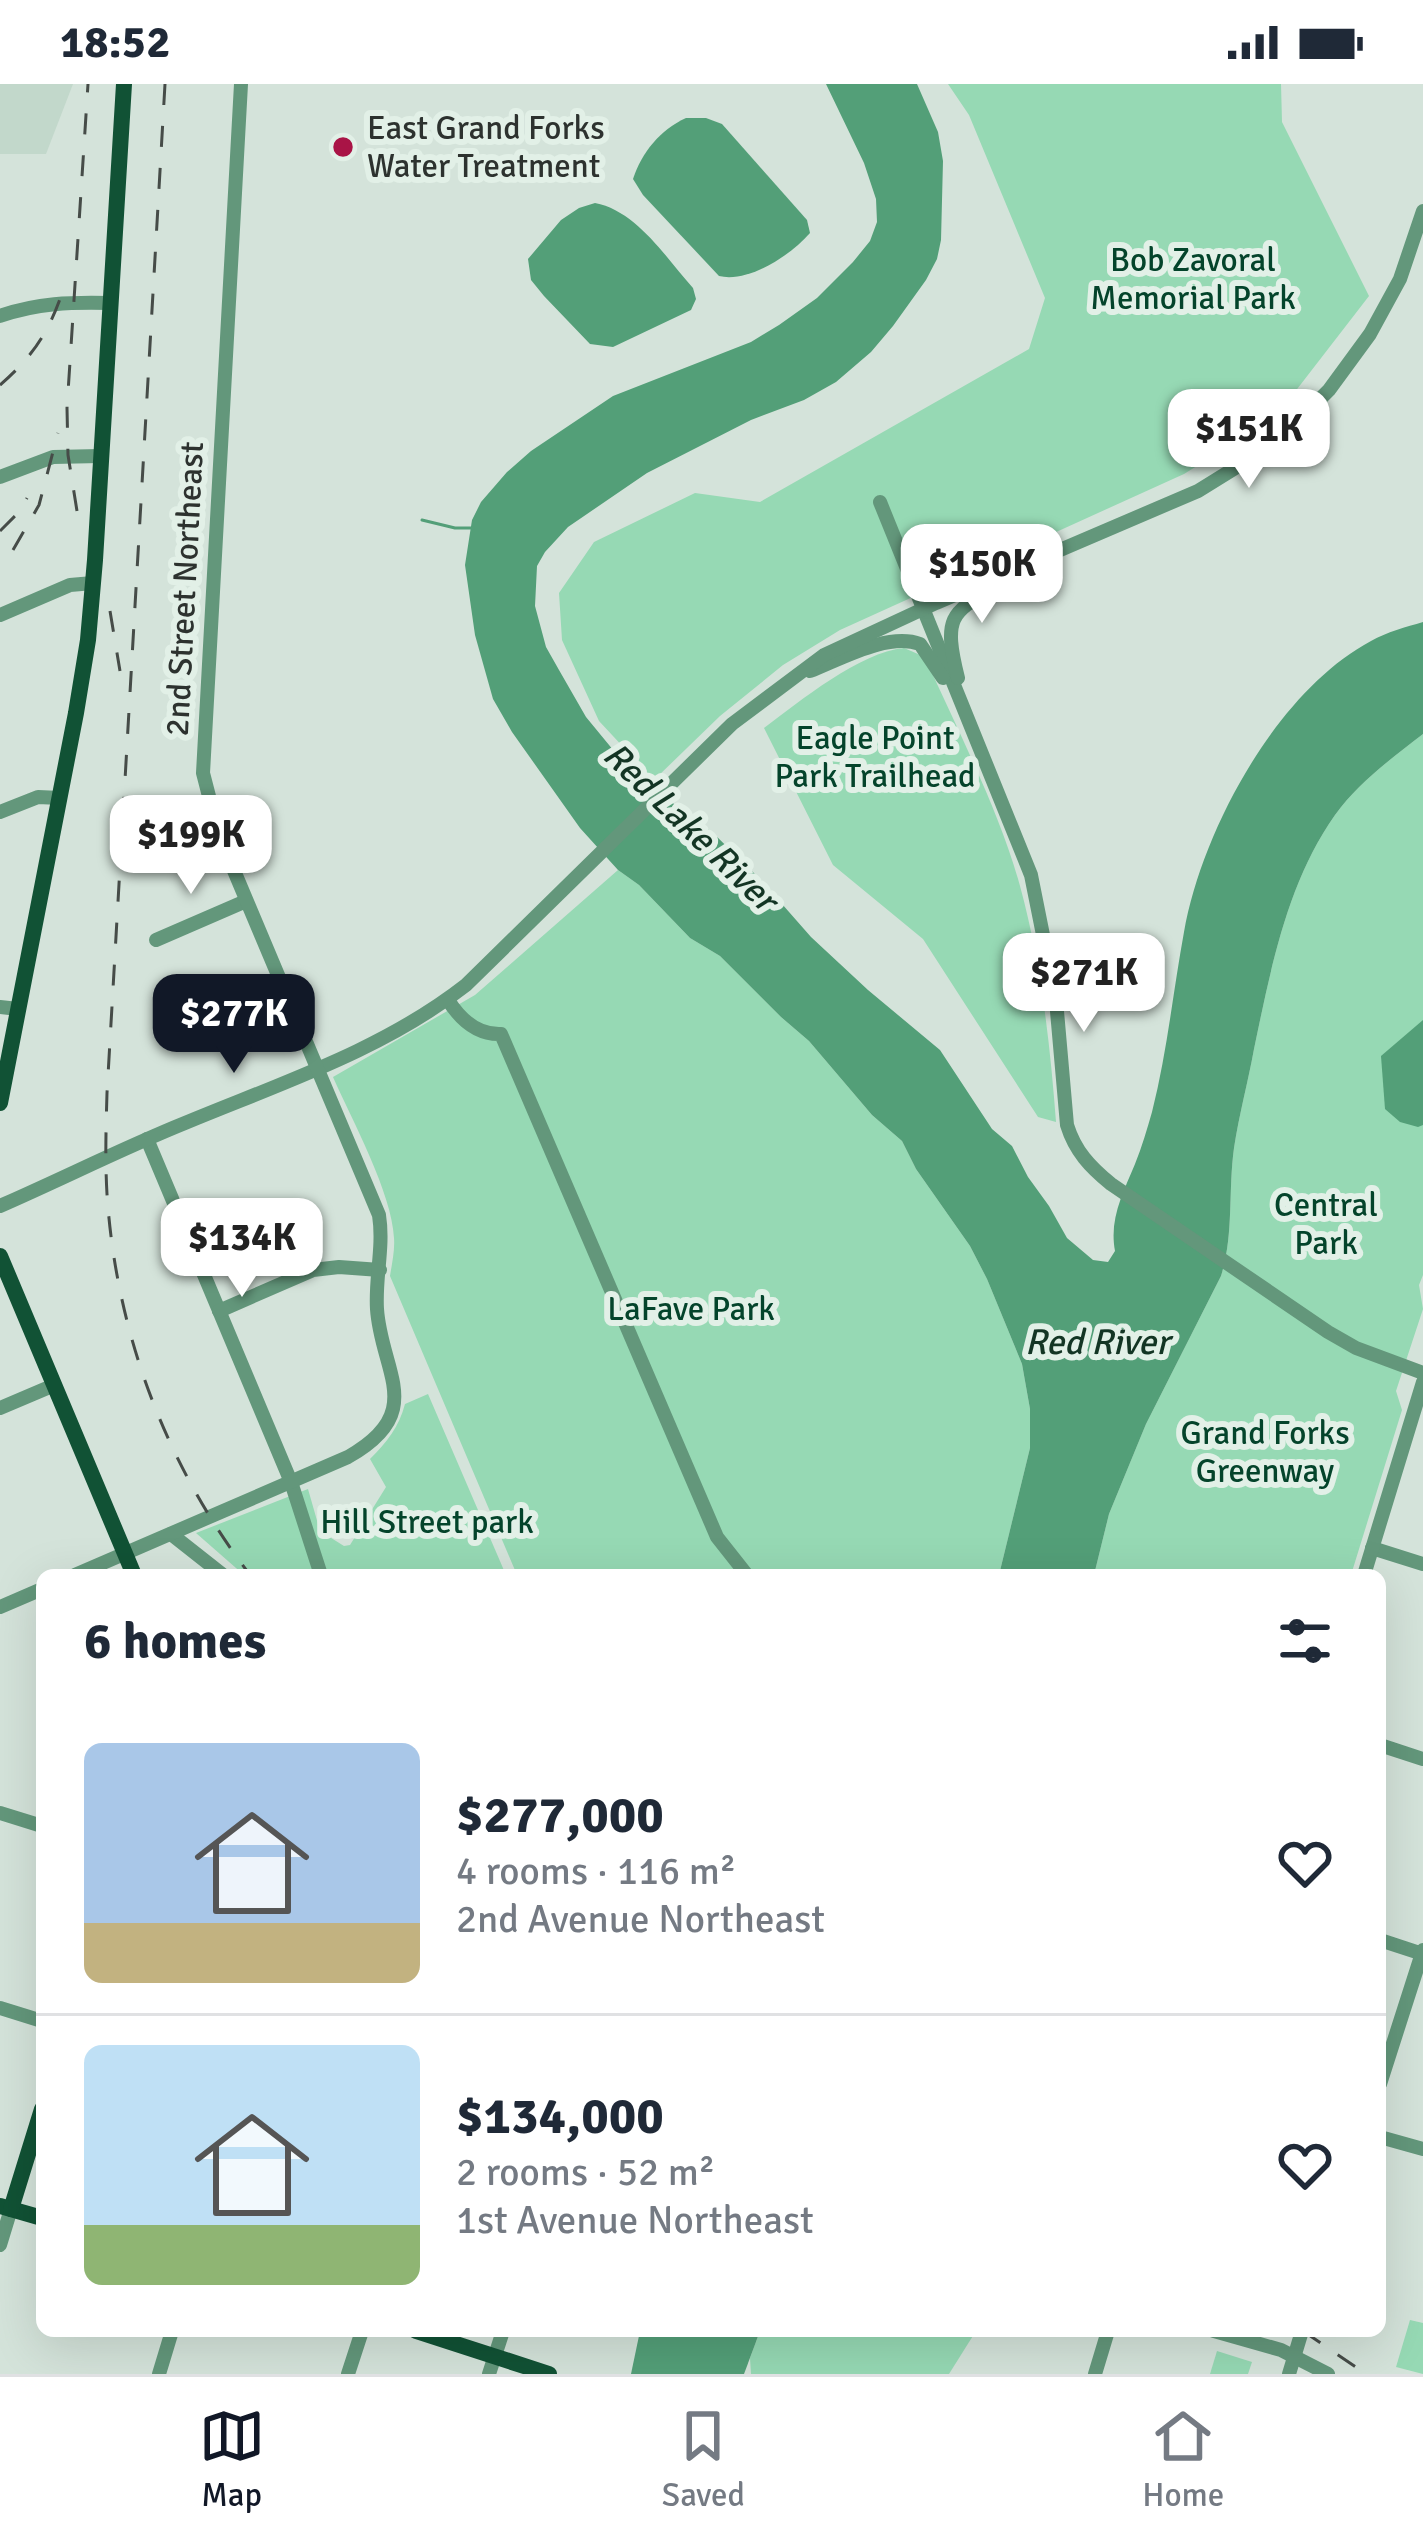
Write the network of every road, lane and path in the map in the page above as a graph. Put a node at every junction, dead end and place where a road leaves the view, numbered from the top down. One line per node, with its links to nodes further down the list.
1 (124, 84): 4 (main road)
2 (241, 84): 17 (street, 2nd Street Northeast)
3 (1423, 211): 9 (street)
4 (110, 303): 5 (street); 6 (main road)
5 (0, 316)
6 (100, 455): 7 (street); 10 (main road)
7 (0, 477)
8 (880, 502): 11 (street)
9 (1052, 554): 11 (street); 14 (street)
10 (94, 583): 12 (street); 15 (main road)
11 (922, 609): 13 (street); 14 (street)
12 (0, 615)
13 (841, 653): 14 (street); 19 (street)
14 (970, 723): 28 (street)
15 (60, 797): 16 (street); 20 (main road)
16 (0, 812)
17 (246, 901): 18 (street); 21 (street, 2nd Street Northeast)
18 (156, 940)
19 (448, 1000): 21 (street); 40 (street)
20 (9, 1008): 22 (main road)
21 (318, 1068): 23 (street); 26 (street, 2nd Street Northeast)
22 (0, 1103)
23 (147, 1138): 24 (street); 27 (street)
24 (0, 1206)
25 (0, 1256): 29 (main road)
26 (380, 1270): 27 (street); 31 (street, 2nd Street Northeast)
27 (219, 1311): 31 (street)
28 (1423, 1377): 33 (street)
29 (52, 1386): 30 (street); 34 (main road)
30 (0, 1408)
31 (292, 1481): 32 (street); 39 (street)
32 (171, 1534): 34 (street); 38 (street)
33 (1372, 1548): 35 (street); 41 (street)
34 (125, 1553): 36 (street); 37 (main road)
35 (1423, 1564)
36 (89, 1569)
37 (132, 1569)
38 (215, 1569)
39 (318, 1569)
40 (742, 1569)
41 (1366, 1569)
42 (36, 1592): 43 (street)
43 (0, 1607)
44 (1386, 1747): 45 (street)
45 (1423, 1759)
46 (0, 1813): 47 (street)
47 (36, 1824)
48 (1386, 1942): 49 (street)
49 (1423, 1952): 52 (street)
50 (0, 2008): 51 (street)
51 (36, 2019)
52 (1386, 2066)
53 (36, 2126): 56 (main road)
54 (1386, 2139): 55 (street)
55 (1423, 2150)
56 (6, 2208): 57 (main road); 58 (street)
57 (36, 2216)
58 (0, 2246)
59 (170, 2337): 68 (street)
60 (360, 2337): 69 (street)
61 (429, 2337): 66 (main road)
62 (1106, 2337): 70 (street)
63 (1233, 2337): 65 (street)
64 (1301, 2337): 65 (street)
65 (1294, 2356): 71 (street); 72 (street)
66 (492, 2365): 67 (main road)
67 (542, 2372)
68 (159, 2374)
69 (348, 2374)
70 (1095, 2374)
71 (1289, 2374)
72 (1328, 2374)

